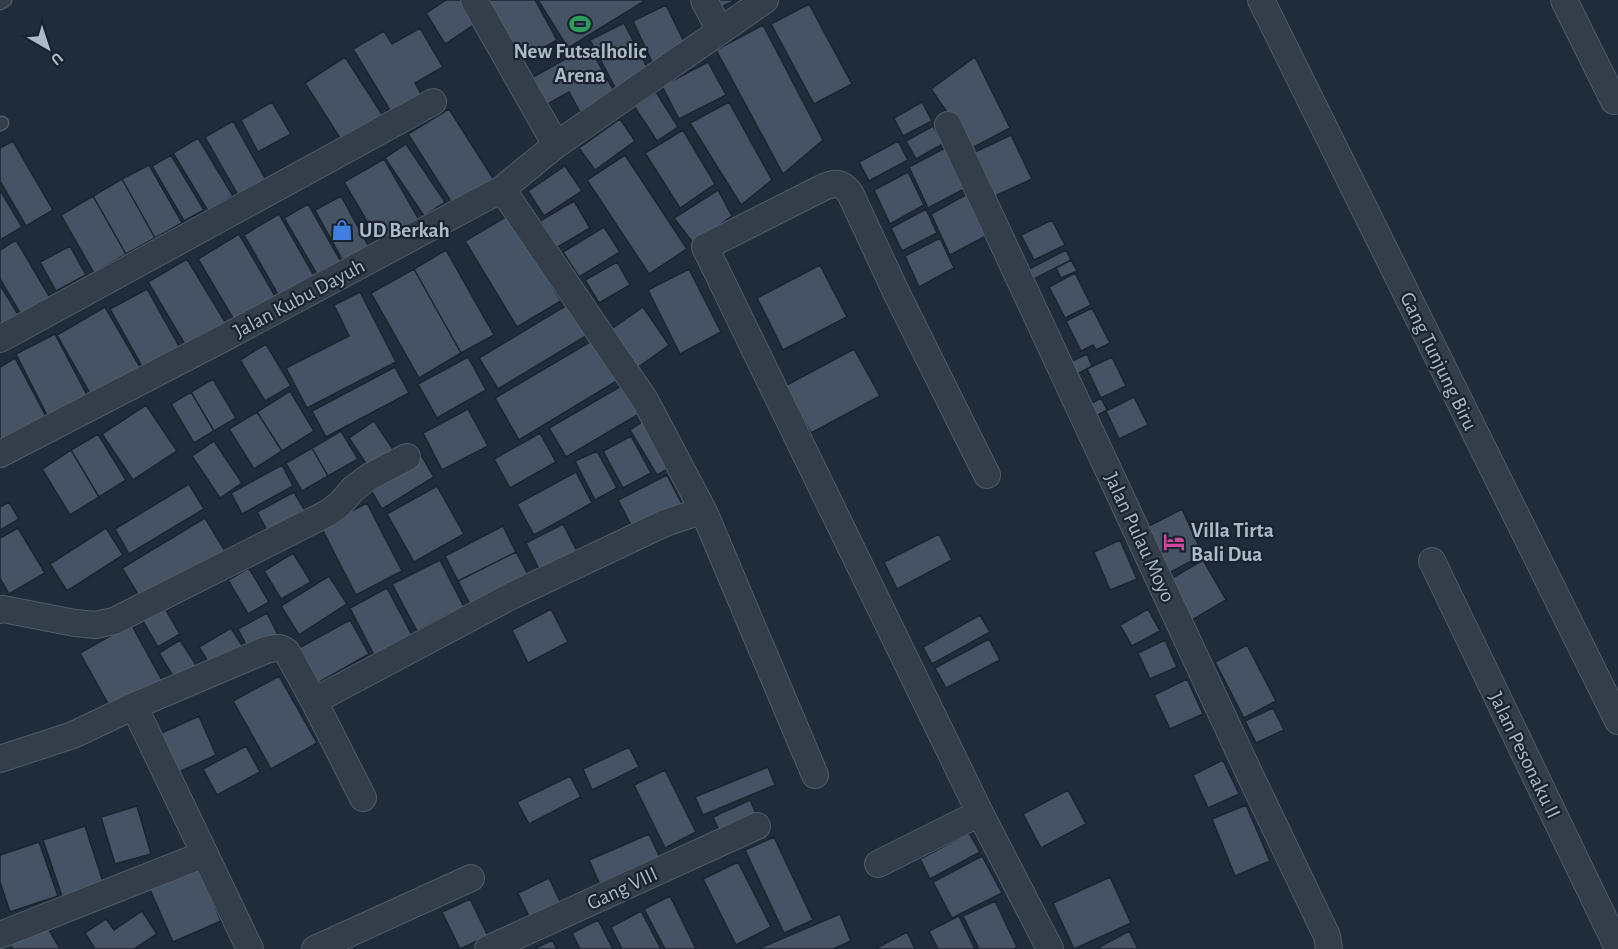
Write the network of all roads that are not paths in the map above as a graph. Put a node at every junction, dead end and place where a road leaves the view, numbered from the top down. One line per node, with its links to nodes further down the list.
1 (5, 0): 7 (lane)
2 (474, 0): 12 (street)
3 (704, 0): 8 (street)
4 (765, 0): 8 (street, Jalan Kubu Dayuh)
5 (1261, 0): 23 (street, Gang Tunjung Biru)
6 (1564, 0): 10 (street)
7 (0, 3)
8 (720, 31): 12 (street, Jalan Kubu Dayuh)
9 (433, 102): 14 (street)
10 (1614, 102)
11 (948, 125): 38 (street, Jalan Pulau Moyo)
12 (556, 145): 13 (street, Jalan Kubu Dayuh)
13 (502, 189): 15 (street, Jalan Kubu Dayuh); 25 (street)
14 (0, 339)
15 (0, 454)
16 (407, 457): 20 (street)
17 (987, 475): 27 (street)
18 (692, 514): 21 (street)
19 (1432, 561): 34 (street, Jalan Pesonaku II)
20 (0, 610)
21 (314, 701): 22 (street); 26 (street)
22 (134, 706): 24 (street); 29 (street)
23 (1618, 721)
24 (0, 759)
25 (815, 775)
26 (363, 798)
27 (980, 813): 30 (street); 33 (street)
28 (757, 826): 37 (street, Gang VIII)
29 (205, 854): 32 (street); 35 (street)
30 (878, 864)
31 (471, 878): 36 (street)
32 (0, 935)
33 (1045, 947)
34 (1618, 948)
35 (250, 949)
36 (315, 949)
37 (488, 949)
38 (1329, 949)

